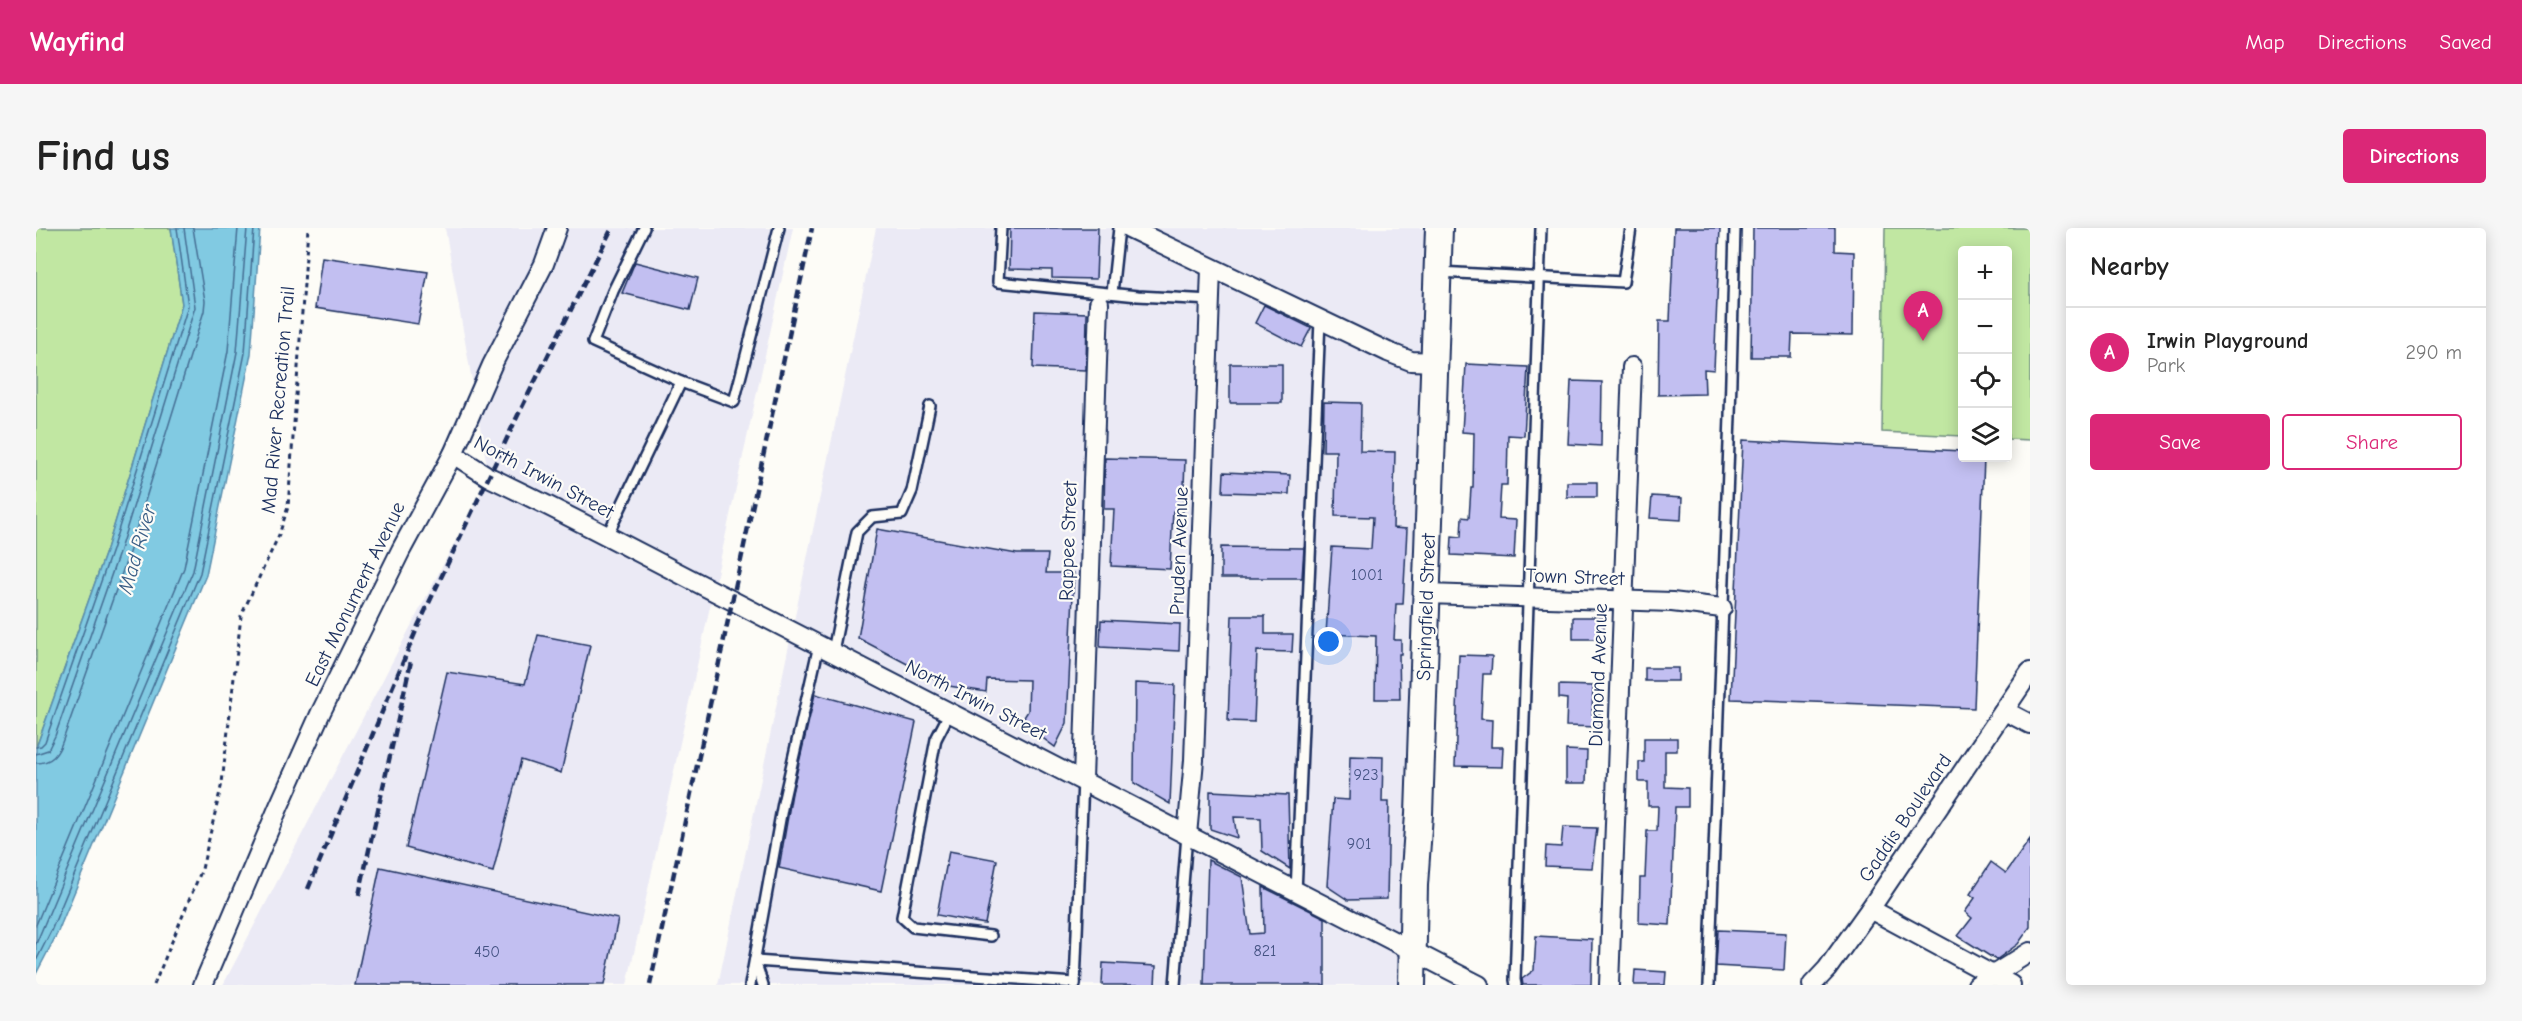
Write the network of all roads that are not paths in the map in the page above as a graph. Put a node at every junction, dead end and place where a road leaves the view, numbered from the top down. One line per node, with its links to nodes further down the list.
1 (557, 228): 21 (street, East Monument Avenue)
2 (644, 228): 19 (lane)
3 (779, 228): 19 (lane)
4 (1001, 228): 14 (lane)
5 (1119, 228): 14 (lane)
6 (1129, 228): 11 (street)
7 (1541, 228): 13 (lane)
8 (1631, 228): 13 (lane)
9 (1734, 228): 26 (lane)
10 (1437, 229): 12 (main road, Springfield Street)
11 (1211, 267): 15 (street, Pruden Avenue); 16 (street)
12 (1437, 272): 13 (lane); 17 (main road, Springfield Street)
13 (1539, 279): 24 (lane)
14 (1105, 298): 15 (lane); 32 (street, Rappee Street)
15 (1211, 300): 33 (street, Pruden Avenue)
16 (1320, 320): 17 (street); 34 (lane)
17 (1435, 362): 23 (main road, Springfield Street)
18 (1632, 367): 25 (street, Diamond Avenue)
19 (681, 382): 22 (lane)
20 (930, 406): 27 (lane)
21 (453, 454): 22 (street, North Irwin Street); 42 (street, East Monument Avenue)
22 (607, 536): 27 (street, North Irwin Street)
23 (1427, 594): 24 (street, Town Street); 37 (main road, Springfield Street)
24 (1530, 598): 25 (street, Town Street); 48 (lane)
25 (1622, 601): 26 (street, Town Street); 49 (street, Diamond Avenue)
26 (1722, 608): 50 (lane)
27 (826, 648): 30 (street, North Irwin Street); 39 (lane)
28 (2030, 672): 29 (street, Gaddis Boulevard)
29 (2005, 711): 31 (street); 35 (street, Gaddis Boulevard)
30 (950, 712): 32 (street, North Irwin Street); 36 (lane)
31 (2030, 723)
32 (1083, 779): 33 (street, North Irwin Street); 41 (lane)
33 (1187, 835): 34 (street, North Irwin Street); 45 (lane)
34 (1296, 893): 37 (street, North Irwin Street)
35 (1870, 909): 40 (street); 51 (street, Gaddis Boulevard)
36 (991, 936)
37 (1413, 951): 46 (main road, Springfield Street); 47 (street, North Irwin Street)
38 (2030, 952): 40 (street)
39 (754, 962): 41 (lane); 43 (lane); 44 (lane)
40 (1985, 980): 52 (street)
41 (1075, 984)
42 (203, 985)
43 (750, 985)
44 (763, 985)
45 (1175, 985)
46 (1412, 985)
47 (1479, 985)
48 (1516, 985)
49 (1609, 985)
50 (1709, 985)
51 (1812, 985)
52 (2011, 985)

